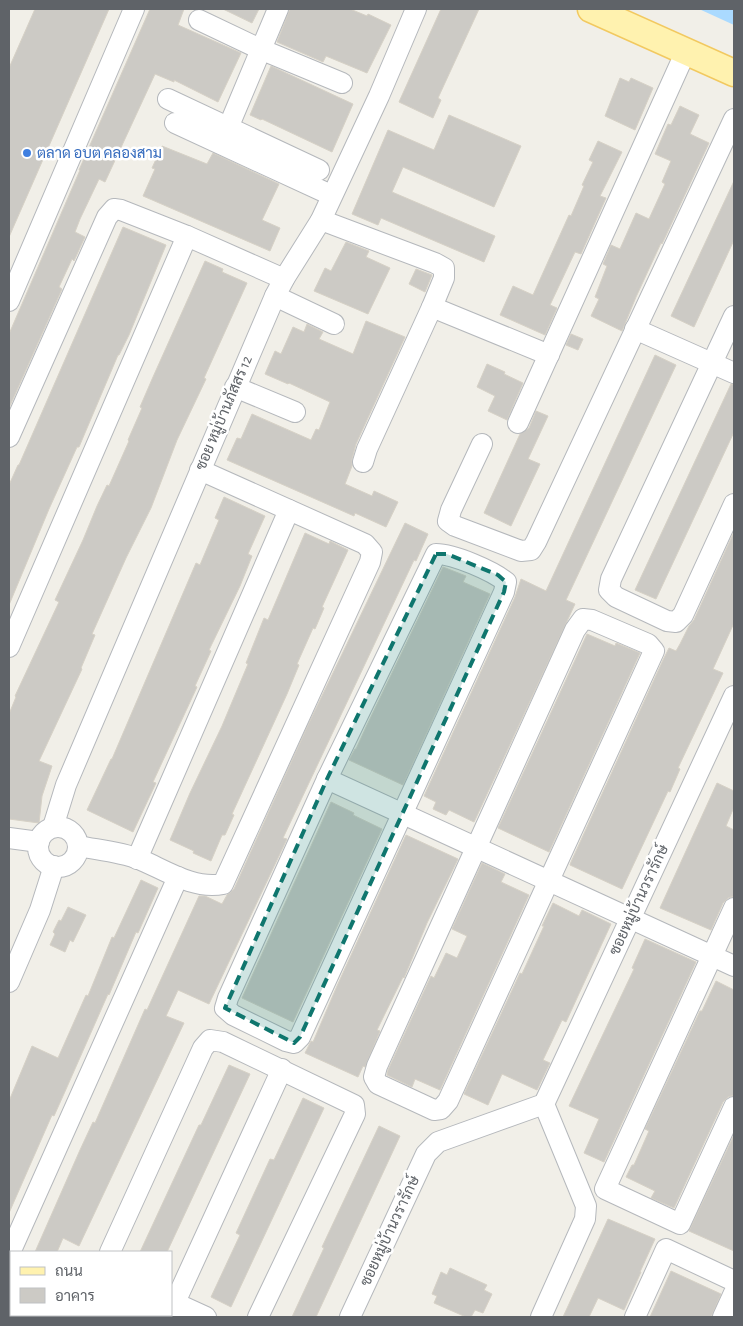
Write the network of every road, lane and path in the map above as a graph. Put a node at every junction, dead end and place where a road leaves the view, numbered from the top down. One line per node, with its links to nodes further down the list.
1 (134, 9): 20 (street)
2 (278, 9): 6 (street)
3 (416, 9): 16 (street, ซอย หมู่บ้านภัสสร 12)
4 (591, 9): 7 (main road)
5 (199, 20): 6 (street)
6 (260, 49): 9 (street); 13 (street)
7 (686, 51): 8 (main road); 25 (street)
8 (734, 73)
9 (342, 83)
10 (168, 99): 13 (street)
11 (734, 119): 14 (street)
12 (174, 123): 16 (street)
13 (228, 128): 15 (street)
14 (730, 141): 24 (street)
15 (319, 170)
16 (332, 195): 17 (street, ซอย หมู่บ้านภัสสร 12)
17 (321, 220): 19 (street, ซอย หมู่บ้านภัสสร 12); 21 (street)
18 (187, 236): 19 (street); 31 (street); 37 (street)
19 (280, 288): 23 (street); 28 (street, ซอย หมู่บ้านภัสสร 12)
20 (9, 301)
21 (432, 307): 25 (street); 33 (street)
22 (734, 316): 26 (street)
23 (334, 324)
24 (635, 329): 26 (street); 32 (street)
25 (549, 355): 30 (street)
26 (712, 363): 27 (street); 35 (street)
27 (734, 373)
28 (235, 387): 29 (street); 34 (street, ซอย หมู่บ้านภัสสร 12)
29 (295, 412)
30 (518, 423)
31 (9, 438)
32 (482, 444)
33 (363, 462)
34 (200, 470): 36 (street); 41 (street, ซอย หมู่บ้านภัสสร 12)
35 (734, 504)
36 (289, 510): 46 (street); 48 (street)
37 (9, 647)
38 (734, 696): 51 (street, ซอยหมู่บ้านวรารักษ์)
39 (327, 779): 40 (street); 40 (street); 40 (street)
40 (402, 813): 45 (street)
41 (53, 828): 43 (street); 44 (street)
42 (9, 838): 43 (street)
43 (39, 842): 47 (street)
44 (78, 846): 46 (street); 47 (street)
45 (478, 848): 49 (street); 49 (street); 49 (street)
46 (137, 859): 48 (street)
47 (54, 866): 54 (street)
48 (178, 877): 58 (street)
49 (549, 880): 51 (street)
50 (734, 908): 52 (street)
51 (631, 918): 52 (street); 56 (street, ซอยหมู่บ้านวรารักษ์)
52 (712, 956): 53 (street); 57 (street)
53 (734, 966)
54 (9, 982)
55 (282, 1069): 59 (street); 62 (street); 65 (street)
56 (544, 1104): 66 (street, ซอยหมู่บ้านวรารักษ์); 67 (street)
57 (734, 1107)
58 (11, 1251)
59 (110, 1251)
60 (734, 1281): 68 (street)
61 (734, 1293): 69 (street)
62 (172, 1308)
63 (172, 1310): 64 (street)
64 (206, 1317)
65 (258, 1317)
66 (350, 1317)
67 (540, 1317)
68 (635, 1317)
69 (723, 1317)

